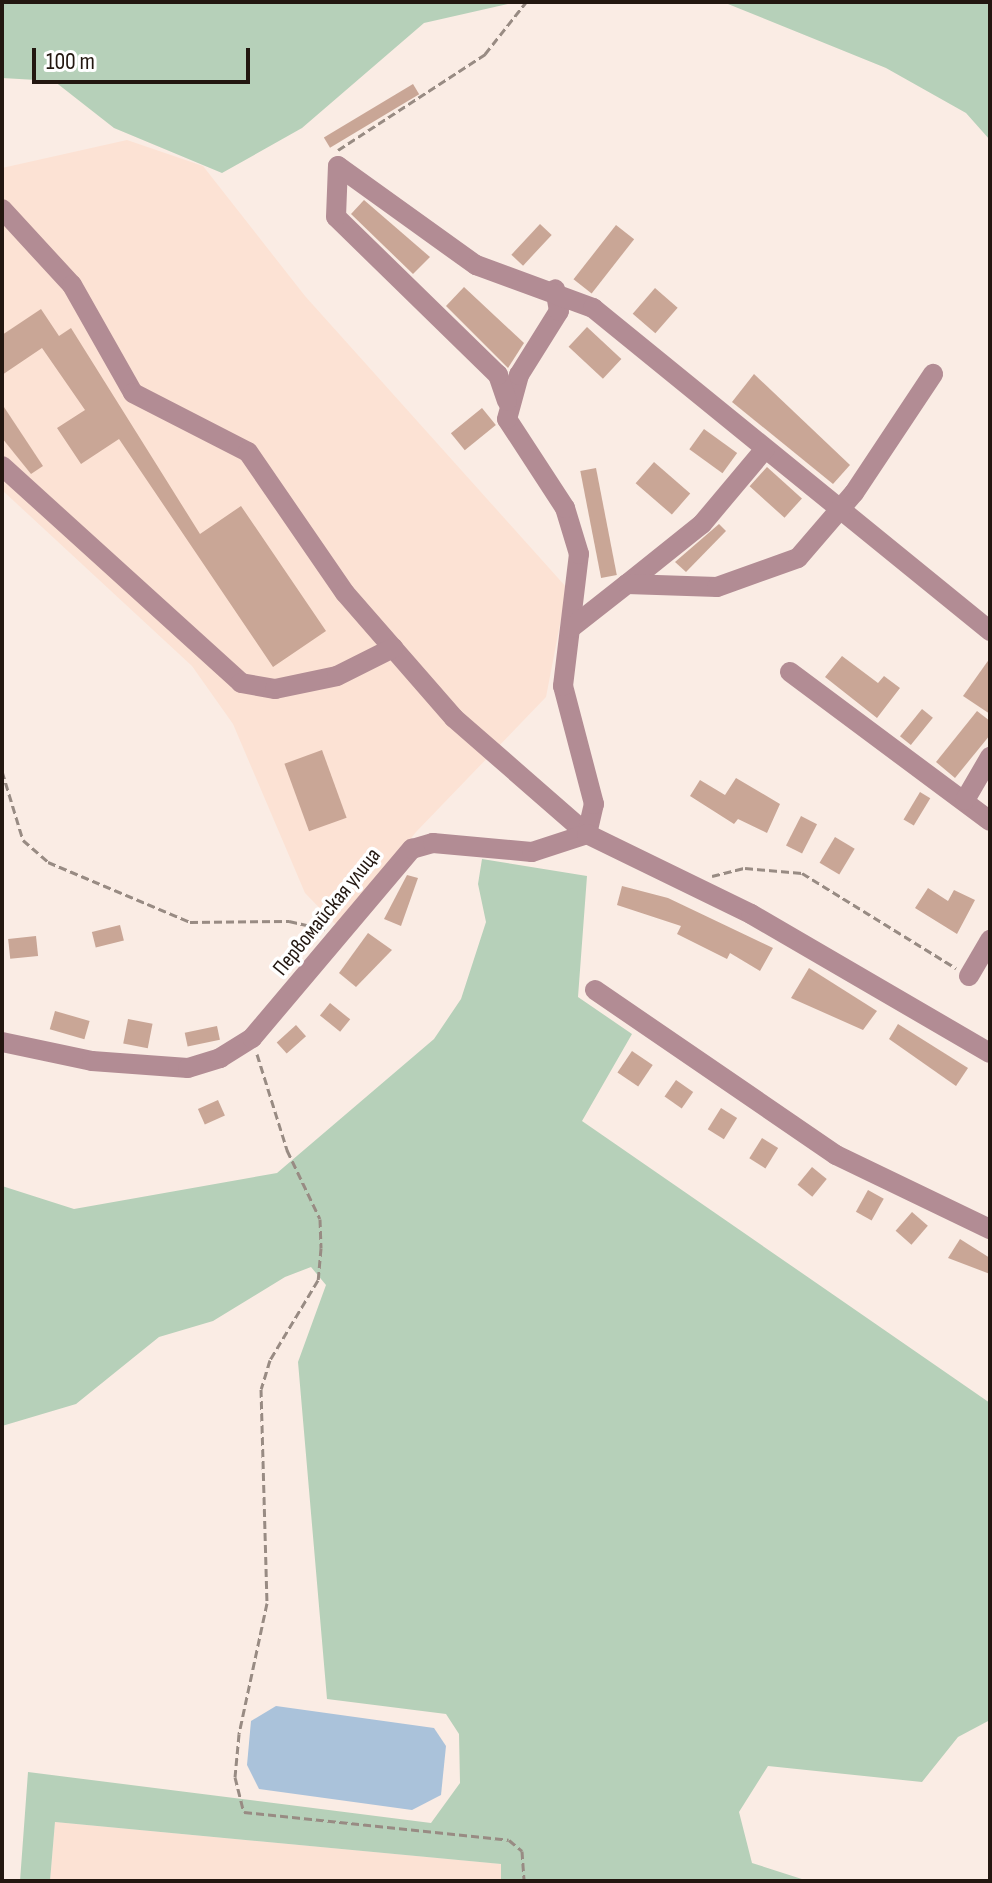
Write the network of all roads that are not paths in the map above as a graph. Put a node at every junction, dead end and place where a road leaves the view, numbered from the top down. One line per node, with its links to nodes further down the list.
1 (2, 209): 11 (street)
2 (555, 289): 4 (street); 4 (street); 5 (street)
3 (933, 374): 7 (street)
4 (507, 401): 9 (street)
5 (765, 449): 7 (street); 8 (street)
6 (2, 466): 11 (street)
7 (835, 507): 8 (street); 10 (street)
8 (627, 584): 9 (street)
9 (571, 628): 16 (street)
10 (990, 631)
11 (393, 648): 16 (street)
12 (790, 672): 14 (street)
13 (990, 757): 14 (street)
14 (965, 800): 15 (street)
15 (990, 821)
16 (587, 834): 20 (street, Первомайская улица); 21 (street)
17 (990, 940): 18 (street)
18 (969, 976)
19 (595, 990): 22 (street)
20 (2, 1042)
21 (990, 1053)
22 (990, 1229)

